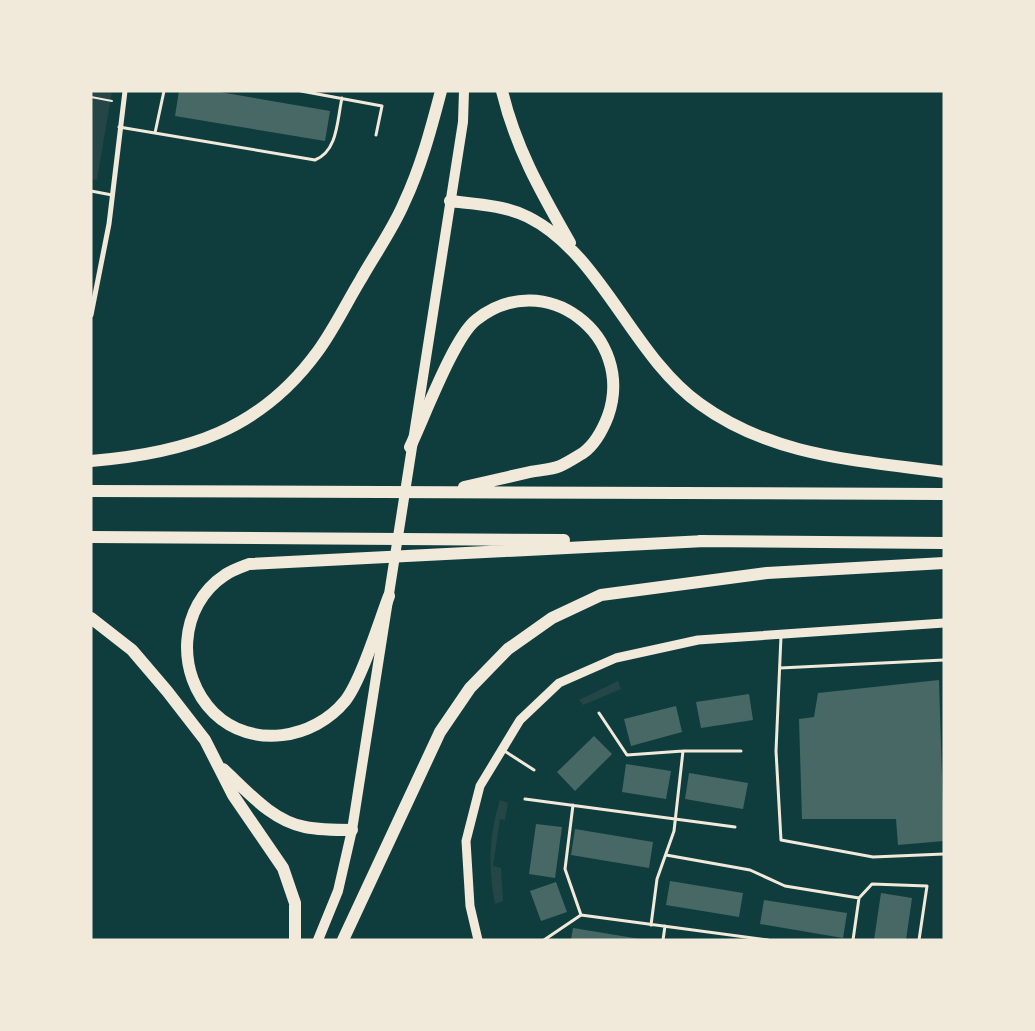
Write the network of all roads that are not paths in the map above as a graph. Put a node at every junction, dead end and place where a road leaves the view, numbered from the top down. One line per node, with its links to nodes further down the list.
1 (125, 91): 8 (street)
2 (164, 91): 9 (lane)
3 (301, 91): 7 (lane)
4 (441, 91): 17 (highway)
5 (464, 91): 13 (main road)
6 (502, 91): 14 (highway)
7 (342, 98): 9 (lane); 10 (lane)
8 (119, 127): 9 (lane); 12 (street)
9 (155, 133)
10 (376, 135)
11 (91, 191): 12 (lane)
12 (112, 195): 15 (street)
13 (450, 202): 14 (highway); 16 (main road)
14 (582, 262): 18 (highway)
15 (91, 315)
16 (410, 447): 20 (highway); 26 (main road)
17 (91, 461)
18 (944, 472)
19 (91, 491): 20 (highway)
20 (442, 492): 21 (highway)
21 (944, 494)
22 (91, 537): 23 (highway)
23 (705, 541): 24 (highway); 26 (highway)
24 (944, 543)
25 (944, 563): 51 (highway)
26 (389, 596): 42 (main road)
27 (91, 618): 36 (highway)
28 (944, 623): 29 (street)
29 (781, 634): 31 (lane); 33 (street)
30 (944, 660): 31 (lane)
31 (780, 668): 43 (lane)
32 (600, 713): 34 (lane)
33 (501, 749): 37 (lane); 52 (street)
34 (682, 751): 35 (lane); 40 (lane)
35 (740, 751)
36 (218, 764): 42 (highway); 49 (highway)
37 (534, 770)
38 (525, 799): 39 (lane)
39 (573, 805): 40 (lane); 46 (lane)
40 (676, 818): 41 (lane); 44 (lane)
41 (735, 828)
42 (352, 830): 50 (main road)
43 (944, 854)
44 (666, 855): 45 (lane); 47 (lane)
45 (859, 898): 56 (lane); 57 (lane)
46 (581, 915): 47 (lane); 53 (lane)
47 (651, 924): 48 (lane)
48 (665, 926): 54 (lane); 55 (lane)
49 (295, 940)
50 (318, 940)
51 (343, 940)
52 (478, 940)
53 (544, 940)
54 (664, 940)
55 (768, 940)
56 (852, 940)
57 (919, 940)

